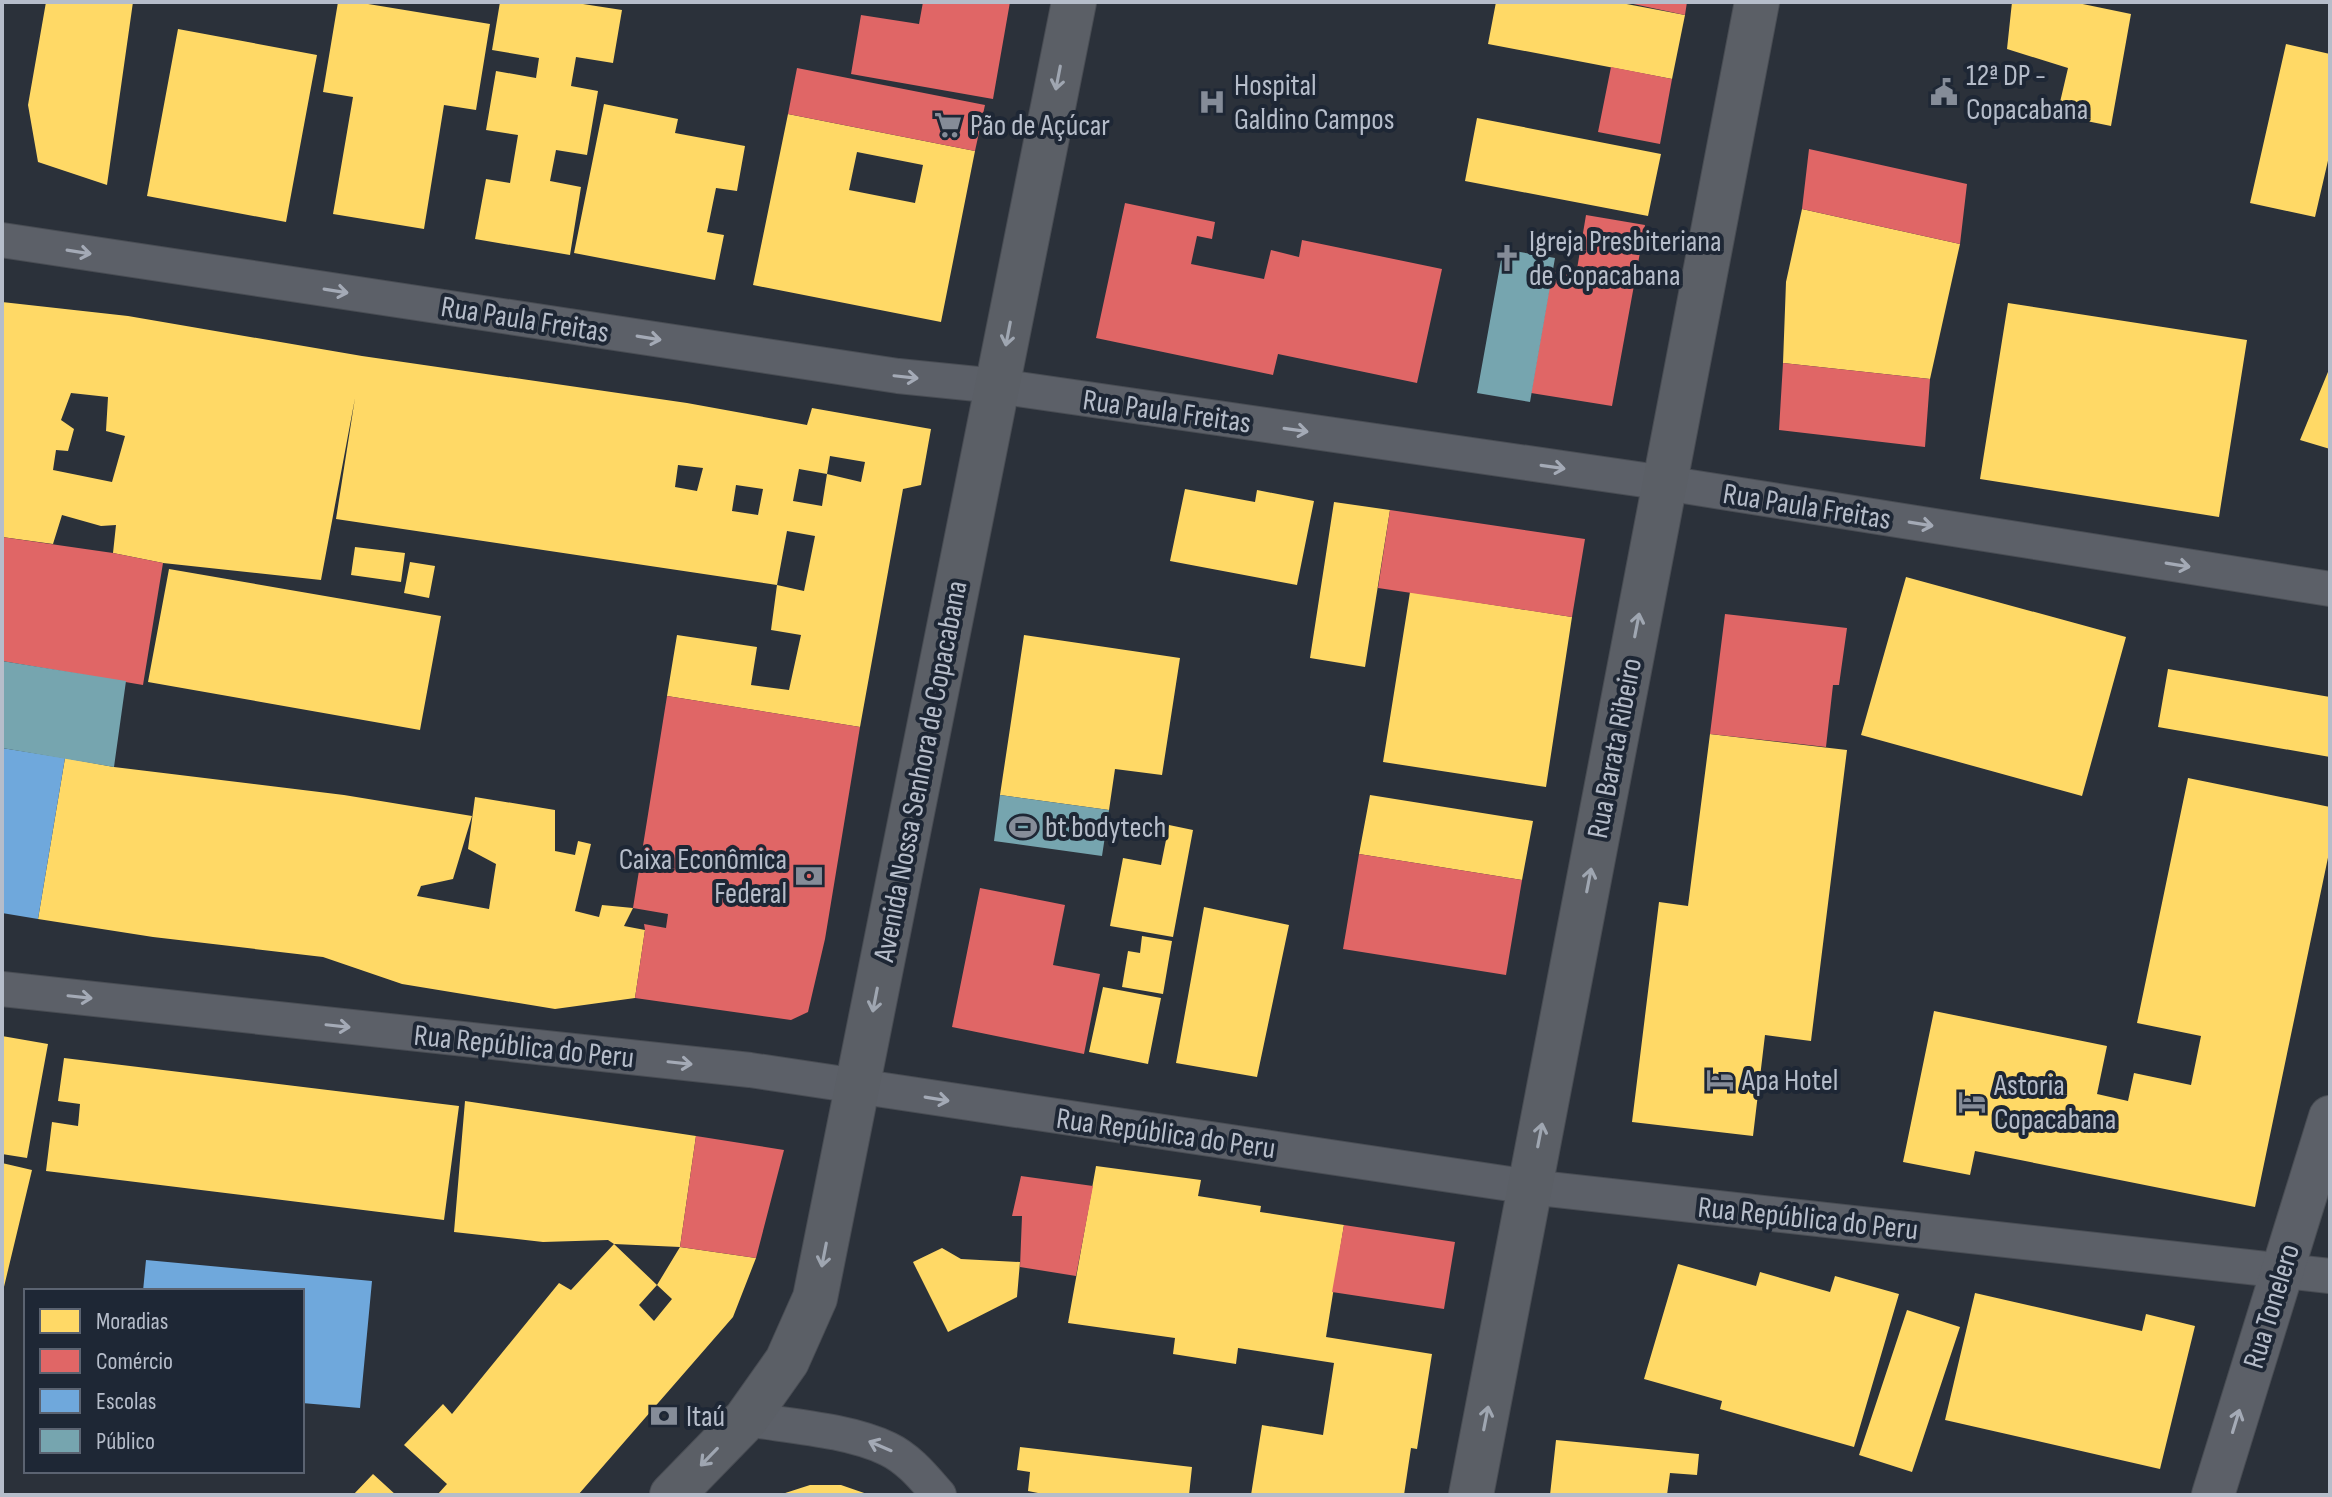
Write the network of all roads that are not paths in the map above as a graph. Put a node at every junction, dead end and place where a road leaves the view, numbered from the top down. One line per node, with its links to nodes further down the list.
1 (1074, 2): 4 (main road, Avenida Nossa Senhora de Copacabana, one-way to 4)
2 (1757, 2): 5 (main road, Rua Barata Ribeiro)
3 (2, 240): 4 (street, Rua Paula Freitas, one-way to 4)
4 (997, 386): 5 (street, Rua Paula Freitas, one-way to 5); 8 (main road, Avenida Nossa Senhora de Copacabana, one-way to 8)
5 (1665, 483): 6 (street, Rua Paula Freitas, one-way to 6); 10 (main road, Rua Barata Ribeiro, one-way to 5)
6 (2330, 589)
7 (2, 989): 8 (street, Rua República do Peru, one-way to 8)
8 (858, 1086): 10 (street, Rua República do Peru, one-way to 10); 13 (main road, Avenida Nossa Senhora de Copacabana, one-way to 13)
9 (2330, 1117): 11 (street, Rua Tonelero)
10 (1530, 1187): 11 (street, Rua República do Peru); 16 (main road, Rua Barata Ribeiro, one-way to 10)
11 (2282, 1270): 12 (street, Rua República do Peru); 17 (street, Rua Tonelero, one-way to 11)
12 (2330, 1276)
13 (746, 1419): 14 (main road, Avenida Nossa Senhora de Copacabana, one-way to 14); 15 (street, one-way to 13)
14 (672, 1495)
15 (939, 1495)
16 (1471, 1495)
17 (2213, 1495)

